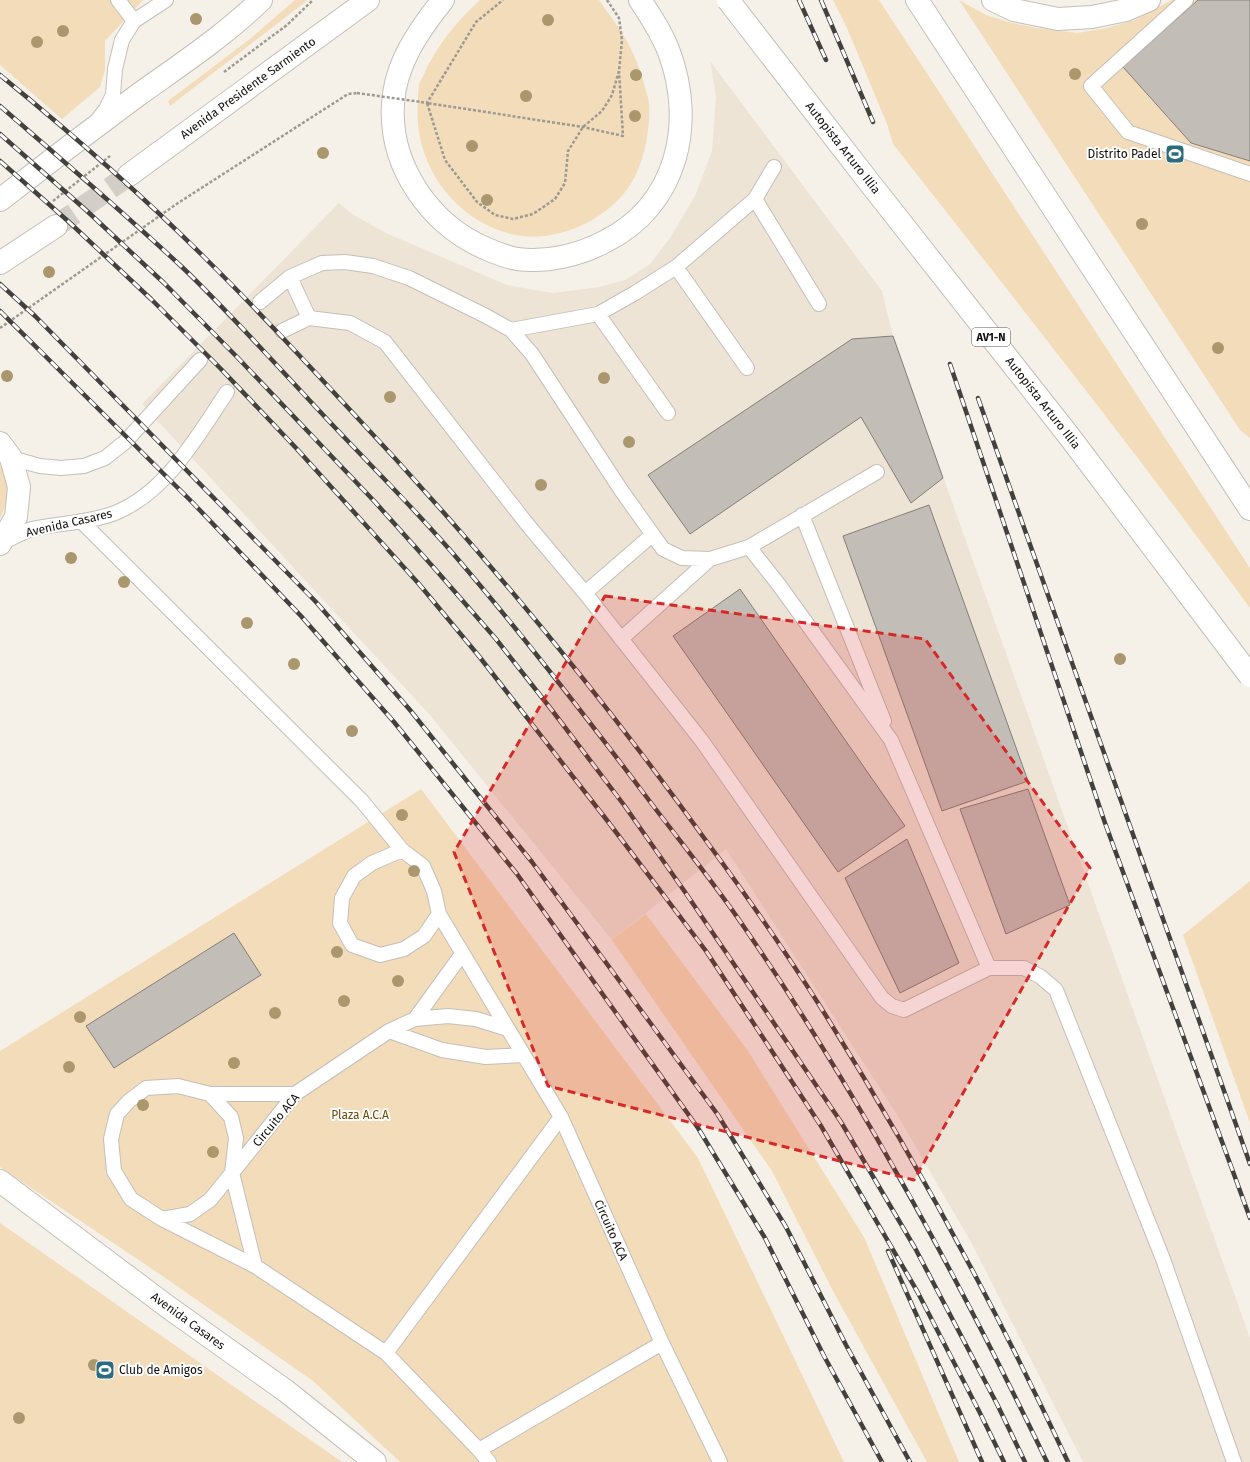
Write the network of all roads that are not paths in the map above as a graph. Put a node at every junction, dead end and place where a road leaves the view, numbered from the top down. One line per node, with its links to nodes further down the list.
1 (118, 0): 12 (lane)
2 (166, 0): 12 (lane)
3 (261, 0): 13 (main road)
4 (368, 0): 16 (main road, Avenida Presidente Sarmiento)
5 (443, 0): 6 (main road)
6 (640, 0)
7 (728, 0): 44 (main road, Autopista Arturo Illia / AV1-N, bridge)
8 (917, 0): 35 (main road)
9 (993, 0): 10 (main road)
10 (1149, 0)
11 (1186, 0): 15 (lane)
12 (134, 21): 13 (lane)
13 (86, 133): 18 (main road)
14 (774, 167): 17 (lane)
15 (1250, 174)
16 (129, 175)
17 (755, 199): 21 (lane); 24 (lane)
18 (0, 200)
19 (56, 226): 20 (main road)
20 (0, 263)
21 (676, 267): 25 (lane); 30 (lane)
22 (290, 277): 23 (lane); 26 (lane); 27 (lane)
23 (260, 302)
24 (819, 304)
25 (598, 314): 27 (lane); 32 (lane)
26 (309, 318): 28 (lane); 42 (lane)
27 (511, 330): 38 (lane)
28 (282, 331)
29 (200, 360): 33 (lane)
30 (747, 368)
31 (227, 392): 37 (lane, Avenida Casares)
32 (668, 413)
33 (5, 451): 39 (main road)
34 (877, 472): 36 (lane)
35 (1250, 509)
36 (802, 515): 40 (lane); 45 (lane)
37 (81, 521): 39 (lane, Avenida Casares); 46 (lane)
38 (652, 535): 41 (lane); 42 (lane)
39 (1, 544)
40 (749, 547): 41 (lane); 45 (lane)
41 (710, 559): 43 (lane)
42 (585, 593): 43 (lane)
43 (621, 639): 49 (lane)
44 (1250, 676)
45 (891, 740): 49 (lane)
46 (402, 850): 47 (lane); 47 (lane)
47 (439, 914): 48 (lane)
48 (462, 954): 50 (lane); 51 (lane)
49 (989, 968): 67 (lane)
50 (415, 1019): 51 (lane, Circuito ACA); 52 (lane, Circuito ACA)
51 (508, 1030): 53 (lane, Circuito ACA)
52 (389, 1032): 53 (lane); 55 (lane, Circuito ACA)
53 (523, 1055): 56 (lane, Circuito ACA)
54 (210, 1094): 55 (lane); 57 (lane); 59 (lane)
55 (295, 1094): 57 (lane, Circuito ACA)
56 (560, 1117): 61 (lane, Circuito ACA); 62 (lane)
57 (232, 1173): 59 (lane); 60 (lane)
58 (0, 1181): 64 (main road, Avenida Casares)
59 (162, 1219): 60 (lane)
60 (255, 1266): 62 (lane)
61 (662, 1343): 63 (lane); 66 (lane, Circuito ACA)
62 (386, 1353): 63 (lane)
63 (479, 1450): 65 (lane)
64 (375, 1462)
65 (489, 1462)
66 (720, 1462)
67 (1234, 1462)

